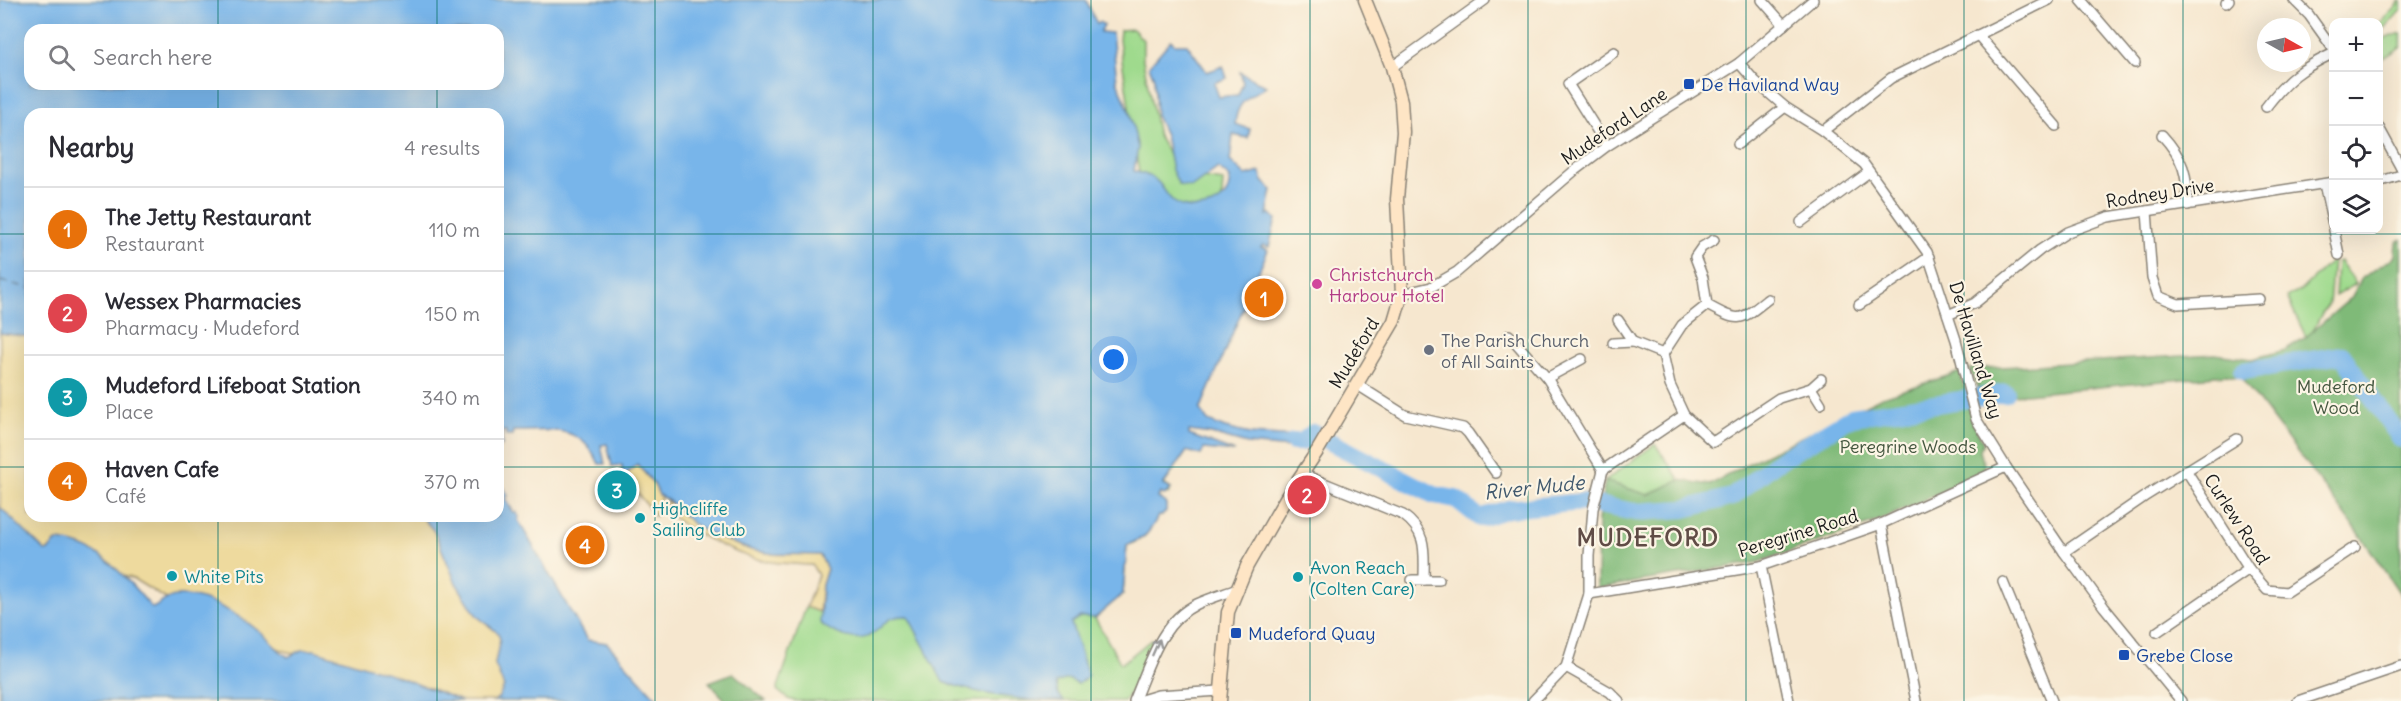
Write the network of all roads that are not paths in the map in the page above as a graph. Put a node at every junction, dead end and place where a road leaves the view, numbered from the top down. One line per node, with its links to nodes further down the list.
1 (1365, 0): 15 (street, Mudeford)
2 (1485, 0): 15 (street)
3 (1762, 0): 8 (street)
4 (1814, 0): 8 (street, Mudeford Lane)
5 (2049, 0): 9 (street)
6 (2081, 0): 14 (street)
7 (2294, 0): 10 (street)
8 (1784, 25): 13 (street, Mudeford Lane)
9 (1978, 35): 18 (street); 19 (street)
10 (2329, 44)
11 (1614, 52): 23 (street)
12 (2329, 54): 17 (street)
13 (1739, 63): 16 (street, De Havilland Way); 23 (street, Mudeford Lane)
14 (2135, 63)
15 (1392, 67): 36 (street, Mudeford)
16 (1785, 107): 19 (street, De Havilland Way); 22 (street)
17 (2266, 107)
18 (2056, 126)
19 (1823, 131): 25 (street, De Havilland Way)
20 (2383, 134): 24 (street)
21 (2162, 135): 29 (street)
22 (1738, 144)
23 (1607, 146): 36 (street, Mudeford Lane)
24 (2401, 168)
25 (1869, 172): 31 (street); 35 (street, De Havilland Way)
26 (2401, 176): 27 (street)
27 (2383, 181)
28 (2329, 183): 29 (street, Rodney Drive)
29 (2188, 205): 30 (street, Rodney Drive)
30 (2147, 211): 38 (street); 41 (street, Rodney Drive)
31 (1801, 222)
32 (2335, 234): 34 (street)
33 (1714, 240): 39 (street)
34 (2339, 255)
35 (1929, 257): 40 (street); 41 (street, De Havilland Way)
36 (1402, 294): 50 (street, Mudeford)
37 (1768, 299): 39 (street)
38 (2259, 299)
39 (1707, 305): 46 (street)
40 (1859, 305)
41 (1948, 315): 55 (street, De Havilland Way)
42 (1618, 320): 44 (street)
43 (1509, 335): 48 (street)
44 (1633, 342): 45 (street); 46 (street)
45 (1613, 343)
46 (1663, 354): 53 (street)
47 (1582, 359): 48 (street)
48 (1547, 378): 56 (street)
49 (1821, 379): 51 (street)
50 (1356, 384): 58 (street); 59 (street, Mudeford)
51 (1811, 388): 52 (street); 53 (street)
52 (1821, 404)
53 (1684, 416): 56 (street)
54 (2236, 439): 57 (street, Curlew Road)
55 (2006, 467): 60 (street, Peregrine Road); 62 (street, De Havilland Way)
56 (1603, 470): 70 (street)
57 (2186, 470): 62 (street, Curlew Road); 64 (street, Curlew Road)
58 (1496, 473)
59 (1302, 474): 66 (street); 69 (street, Mudeford)
60 (1881, 524): 63 (street, Peregrine Road); 81 (street)
61 (2355, 547): 64 (street, Curlew Road)
62 (2064, 552): 83 (street, De Havilland Way)
63 (1761, 566): 70 (street, Peregrine Road); 80 (street)
64 (2248, 569): 71 (street)
65 (1412, 580): 66 (street)
66 (1425, 580): 67 (street)
67 (1439, 580)
68 (2002, 582): 82 (street)
69 (1238, 590): 74 (street, Mudeford); 77 (street, one-way to 69)
70 (1589, 594): 73 (street)
71 (2157, 632)
72 (2401, 666): 76 (street)
73 (1566, 668): 78 (street); 79 (street)
74 (1220, 696): 75 (street)
75 (1183, 697): 77 (street)
76 (2323, 697): 84 (street)
77 (1136, 701)
78 (1533, 701)
79 (1619, 701)
80 (1789, 701)
81 (1916, 701)
82 (2052, 701)
83 (2181, 701)
84 (2298, 701)

